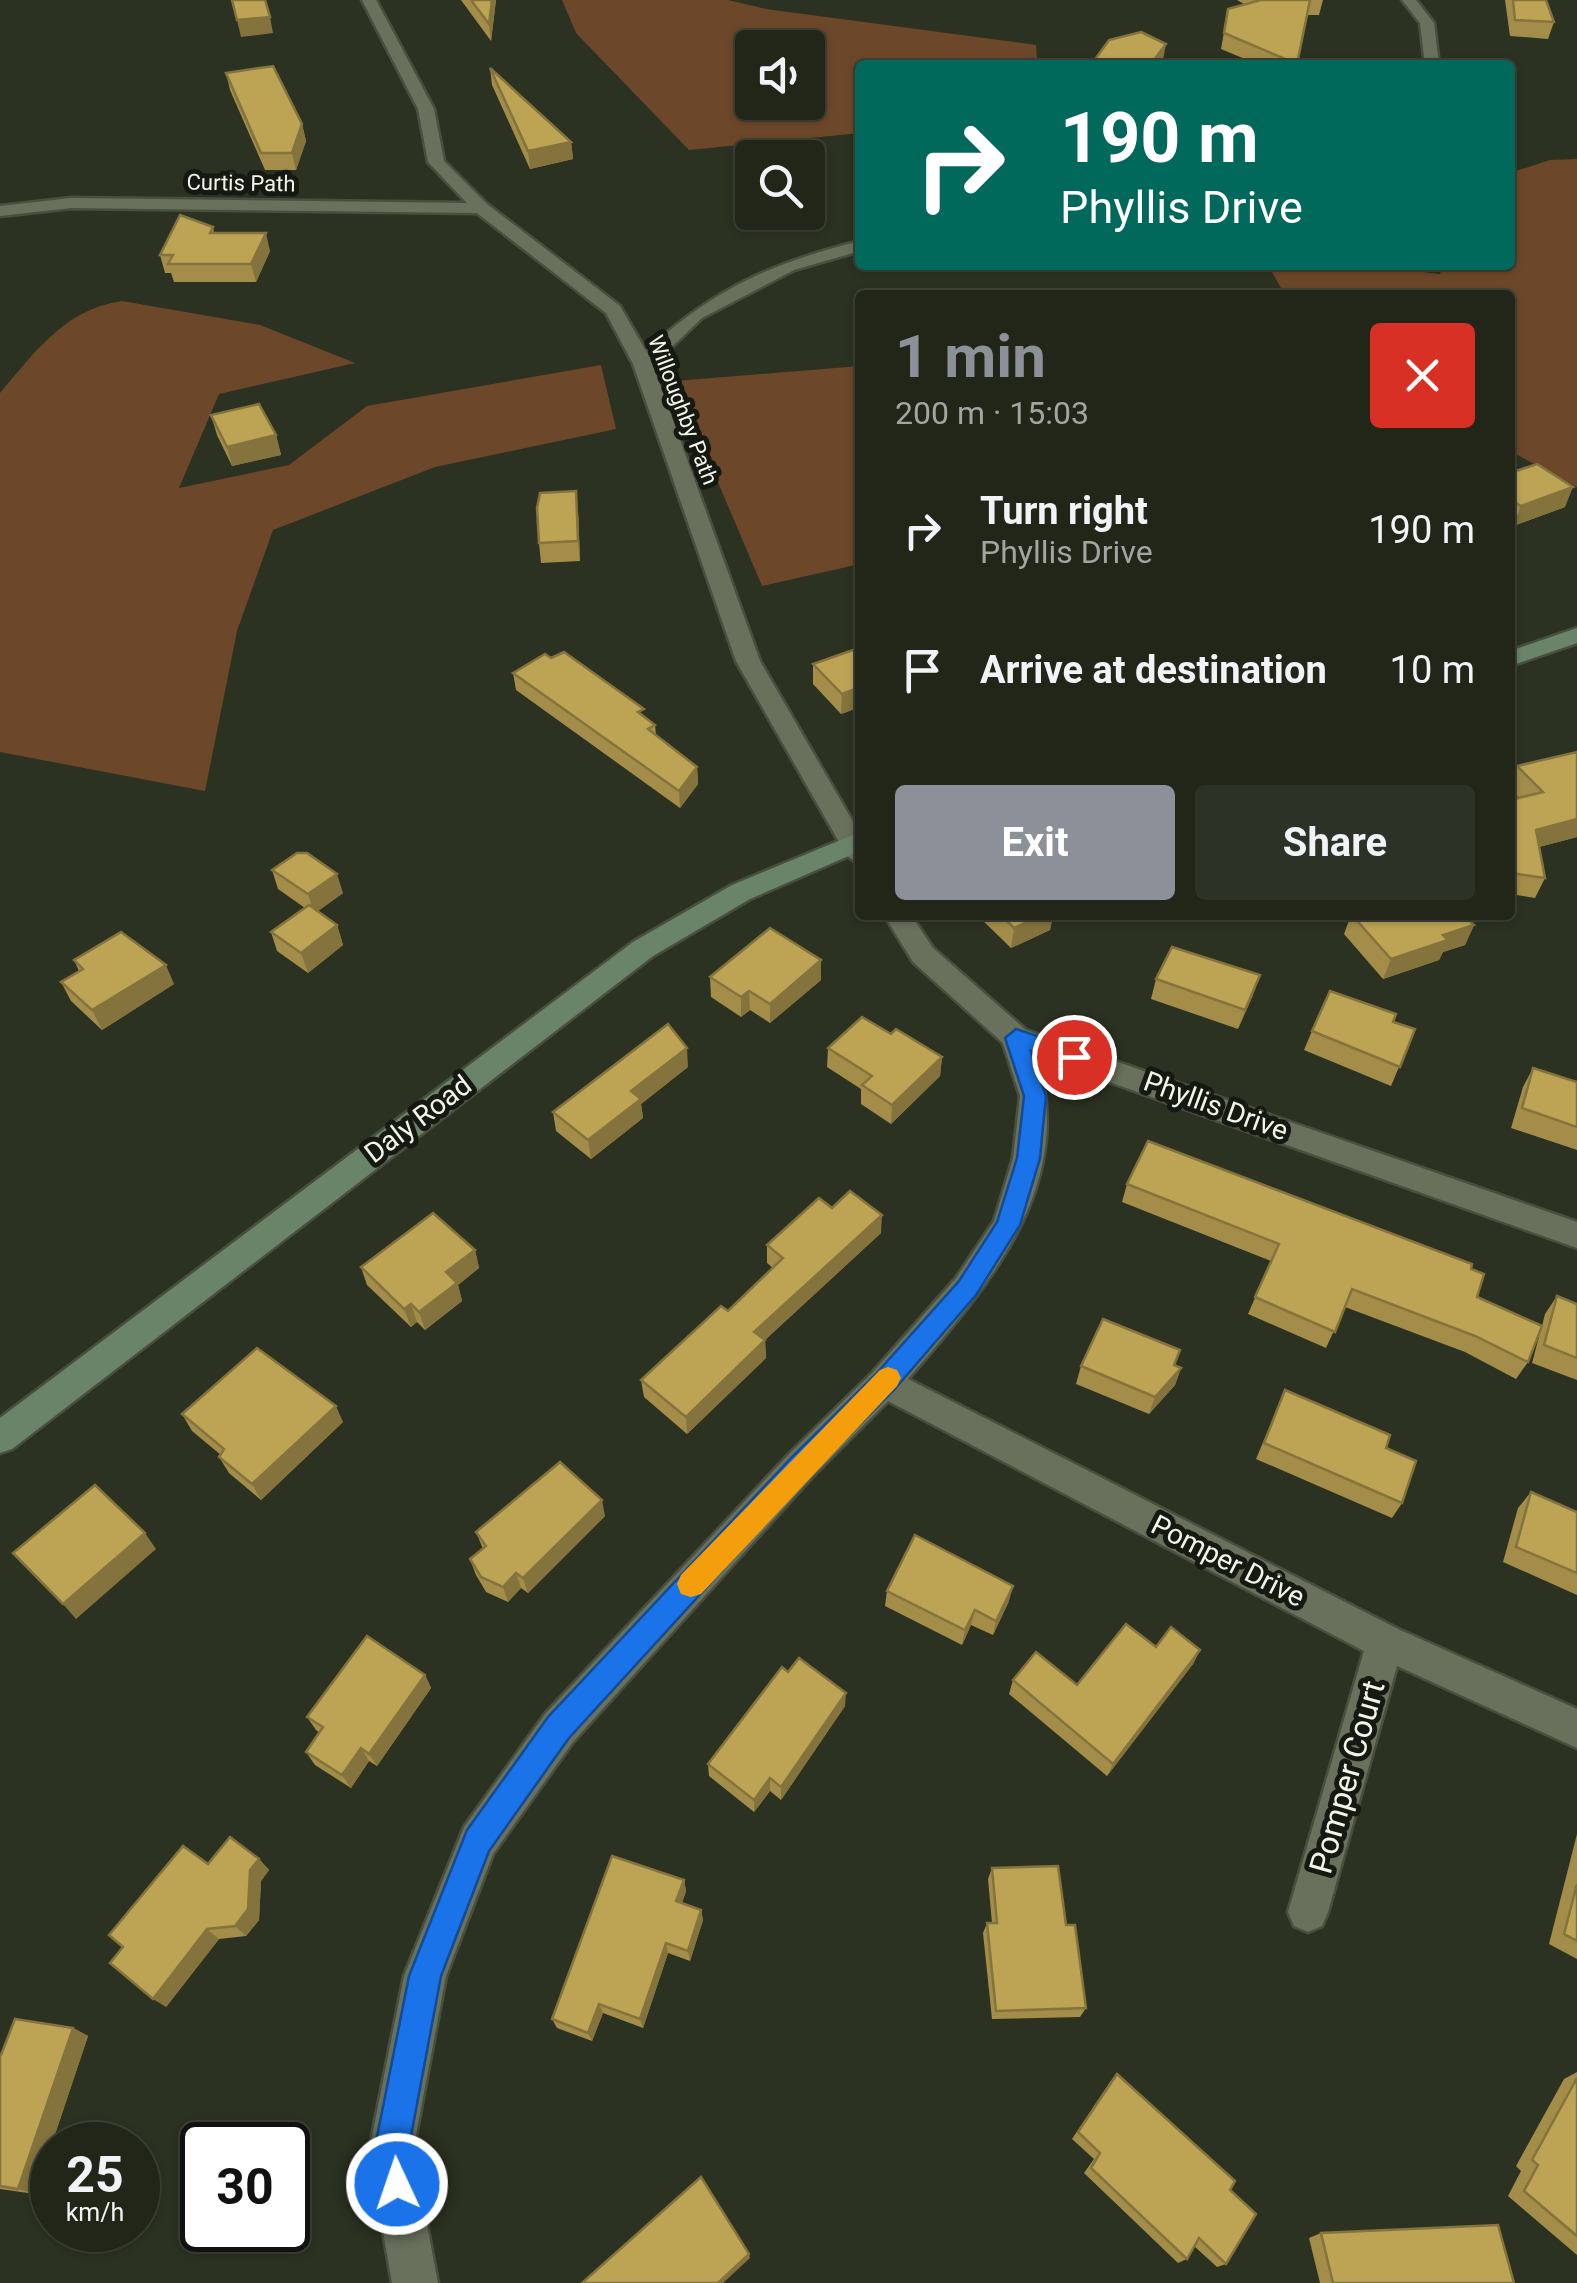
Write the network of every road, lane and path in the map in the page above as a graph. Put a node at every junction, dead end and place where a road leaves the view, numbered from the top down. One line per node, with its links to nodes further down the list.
1 (369, 0): 4 (street, Willoughby Path)
2 (1409, 0): 3 (street)
3 (1431, 60)
4 (481, 208): 5 (street, Curtis Path); 7 (street, Willoughby Path)
5 (0, 211)
6 (855, 247): 7 (street)
7 (643, 364): 10 (street, Willoughby Path)
8 (1577, 635): 9 (street)
9 (1515, 657)
10 (855, 844)
11 (855, 848): 16 (street, Daly Road)
12 (900, 920): 13 (street, Phyllis Drive)
13 (1016, 1038): 14 (street, Phyllis Drive); 15 (street)
14 (1577, 1236)
15 (884, 1383): 17 (street, Pomper Drive); 20 (street)
16 (0, 1438)
17 (1385, 1642): 18 (street, Pomper Drive); 19 (street, Pomper Court)
18 (1577, 1729)
19 (1308, 1912)
20 (415, 2283)

